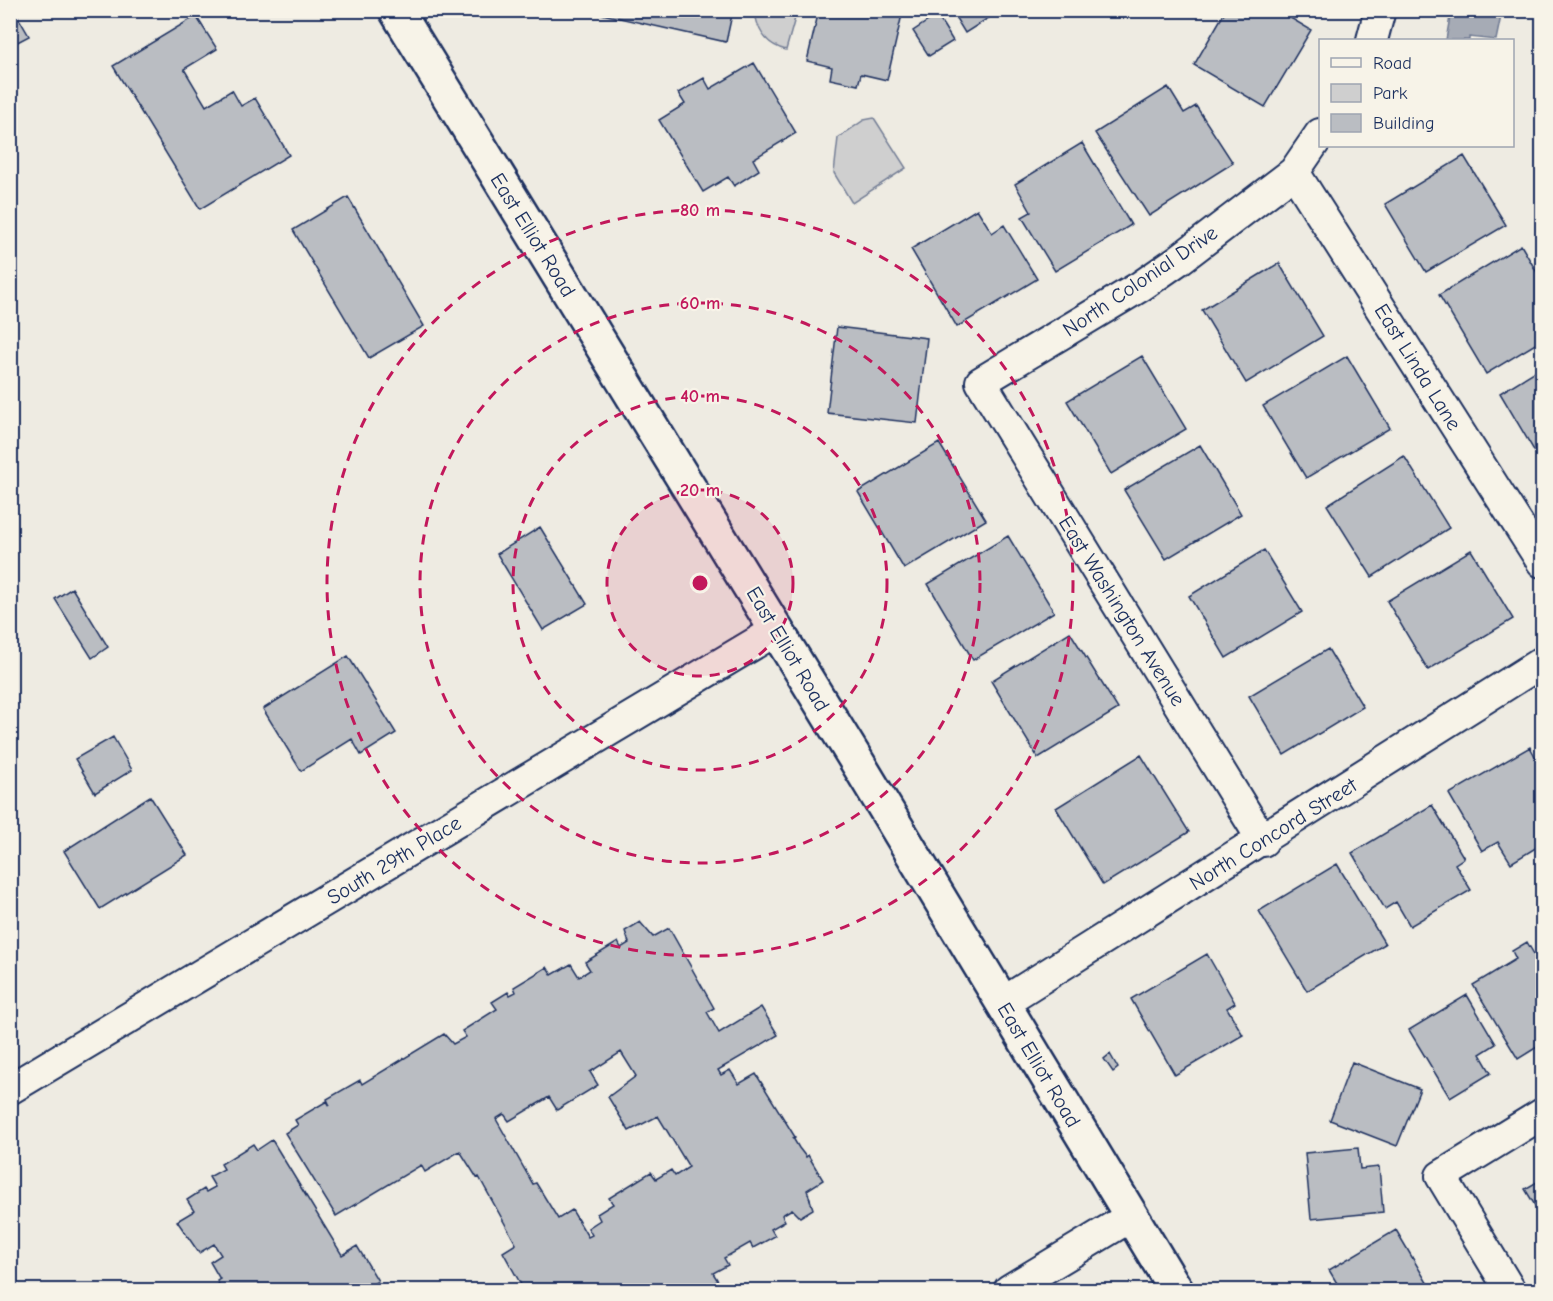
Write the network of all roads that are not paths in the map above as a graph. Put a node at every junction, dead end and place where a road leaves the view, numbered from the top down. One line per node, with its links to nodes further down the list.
1 (396, 10): 8 (main road, East Elliot Road)
2 (1380, 10): 3 (street)
3 (1372, 39)
4 (1319, 135): 5 (street, North Colonial Drive)
5 (1294, 172): 6 (street, North Colonial Drive); 7 (street, East Linda Lane)
6 (981, 382): 10 (street, East Washington Avenue)
7 (1542, 562)
8 (777, 630): 11 (main road, East Elliot Road); 12 (street, South 29th Place)
9 (1542, 662): 10 (street, North Concord Street)
10 (1263, 841): 11 (street, North Concord Street)
11 (1002, 1003): 14 (main road, East Elliot Road)
12 (10, 1089)
13 (1542, 1114): 17 (street)
14 (1130, 1217): 15 (street); 16 (main road, East Elliot Road)
15 (1009, 1290)
16 (1176, 1290)
17 (1510, 1290)

